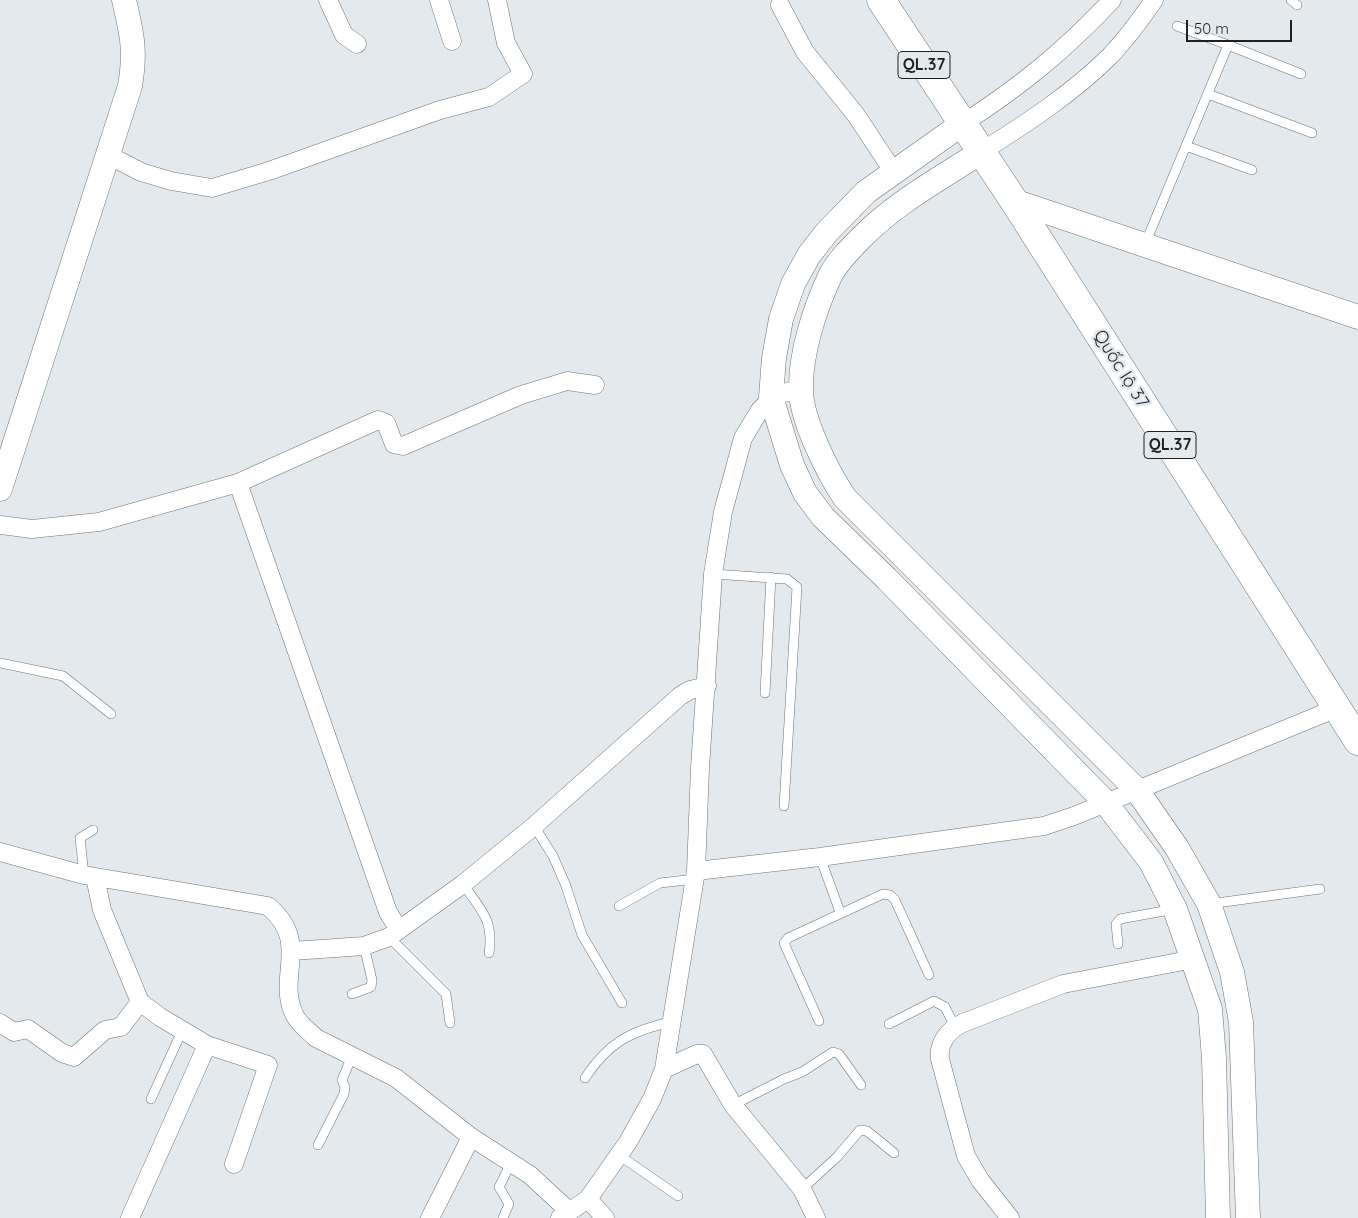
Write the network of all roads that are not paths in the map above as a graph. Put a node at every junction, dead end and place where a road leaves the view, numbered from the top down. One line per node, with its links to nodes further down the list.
1 (124, 0): 18 (main road)
2 (328, 0): 11 (street)
3 (439, 0): 10 (street)
4 (497, 0): 18 (street)
5 (881, 0): 16 (highway, Quốc lộ 37 / QL.37)
6 (1112, 0): 16 (street)
7 (1154, 0): 16 (street)
8 (780, 5): 20 (street)
9 (1177, 26): 12 (lane)
10 (452, 41)
11 (357, 44)
12 (1228, 45): 13 (lane); 14 (lane)
13 (1301, 74)
14 (1208, 94): 15 (lane); 17 (lane)
15 (1312, 133)
16 (972, 139): 20 (main road); 21 (highway, Quốc lộ 37 / QL.37); 25 (main road)
17 (1186, 146): 19 (lane); 22 (lane)
18 (108, 156): 27 (main road)
19 (1252, 170)
20 (893, 171): 25 (main road)
21 (1014, 201): 22 (main road); 34 (highway, Quốc lộ 37 / QL.37)
22 (1144, 246): 23 (main road)
23 (1358, 317)
24 (595, 385): 26 (street)
25 (787, 393): 29 (street); 37 (main road); 38 (main road)
26 (238, 483): 28 (street); 52 (street)
27 (0, 489)
28 (0, 525)
29 (713, 574): 30 (lane); 32 (street)
30 (771, 577): 33 (lane); 39 (lane)
31 (0, 663): 35 (lane)
32 (707, 686): 40 (street); 44 (street)
33 (765, 693)
34 (1337, 708): 36 (highway, Quốc lộ 37 / QL.37); 37 (street)
35 (111, 714)
36 (1358, 741)
37 (1136, 789): 38 (street); 48 (main road)
38 (1105, 802): 43 (street); 50 (main road)
39 (784, 806)
40 (534, 826): 46 (street); 61 (lane)
41 (93, 830): 45 (lane)
42 (0, 852): 45 (street)
43 (820, 858): 44 (street); 51 (lane)
44 (695, 875): 49 (lane); 64 (street)
45 (90, 876): 55 (street); 60 (street)
46 (463, 884): 52 (street); 56 (lane)
47 (1320, 889): 48 (lane)
48 (1209, 904): 93 (main road)
49 (618, 906)
50 (1175, 909): 53 (lane); 57 (main road)
51 (840, 912): 58 (lane); 62 (lane)
52 (394, 933): 54 (street); 63 (lane)
53 (1118, 944)
54 (364, 946): 55 (street); 59 (lane)
55 (292, 951): 70 (street)
56 (489, 953)
57 (1194, 959): 67 (street); 92 (main road)
58 (929, 974)
59 (352, 994)
60 (140, 1002): 65 (street); 68 (street)
61 (622, 1003)
62 (819, 1021)
63 (450, 1022)
64 (671, 1022): 71 (street); 72 (lane)
65 (0, 1023)
66 (889, 1024): 67 (lane)
67 (955, 1026): 91 (street)
68 (182, 1031): 69 (street); 74 (lane)
69 (207, 1045): 80 (street); 86 (street)
70 (352, 1056): 76 (street); 77 (lane)
71 (664, 1069): 75 (street); 79 (street)
72 (585, 1078)
73 (861, 1085): 75 (lane)
74 (151, 1099)
75 (733, 1105): 82 (street)
76 (471, 1137): 81 (street); 87 (street)
77 (318, 1145)
78 (894, 1153): 82 (lane)
79 (619, 1155): 83 (lane); 84 (street)
80 (234, 1164)
81 (511, 1164): 85 (street); 88 (lane)
82 (802, 1189): 90 (street)
83 (678, 1196)
84 (588, 1199): 85 (street); 89 (street)
85 (564, 1215)
86 (130, 1218)
87 (430, 1218)
88 (503, 1218)
89 (605, 1218)
90 (816, 1218)
91 (1010, 1218)
92 (1218, 1218)
93 (1248, 1218)

